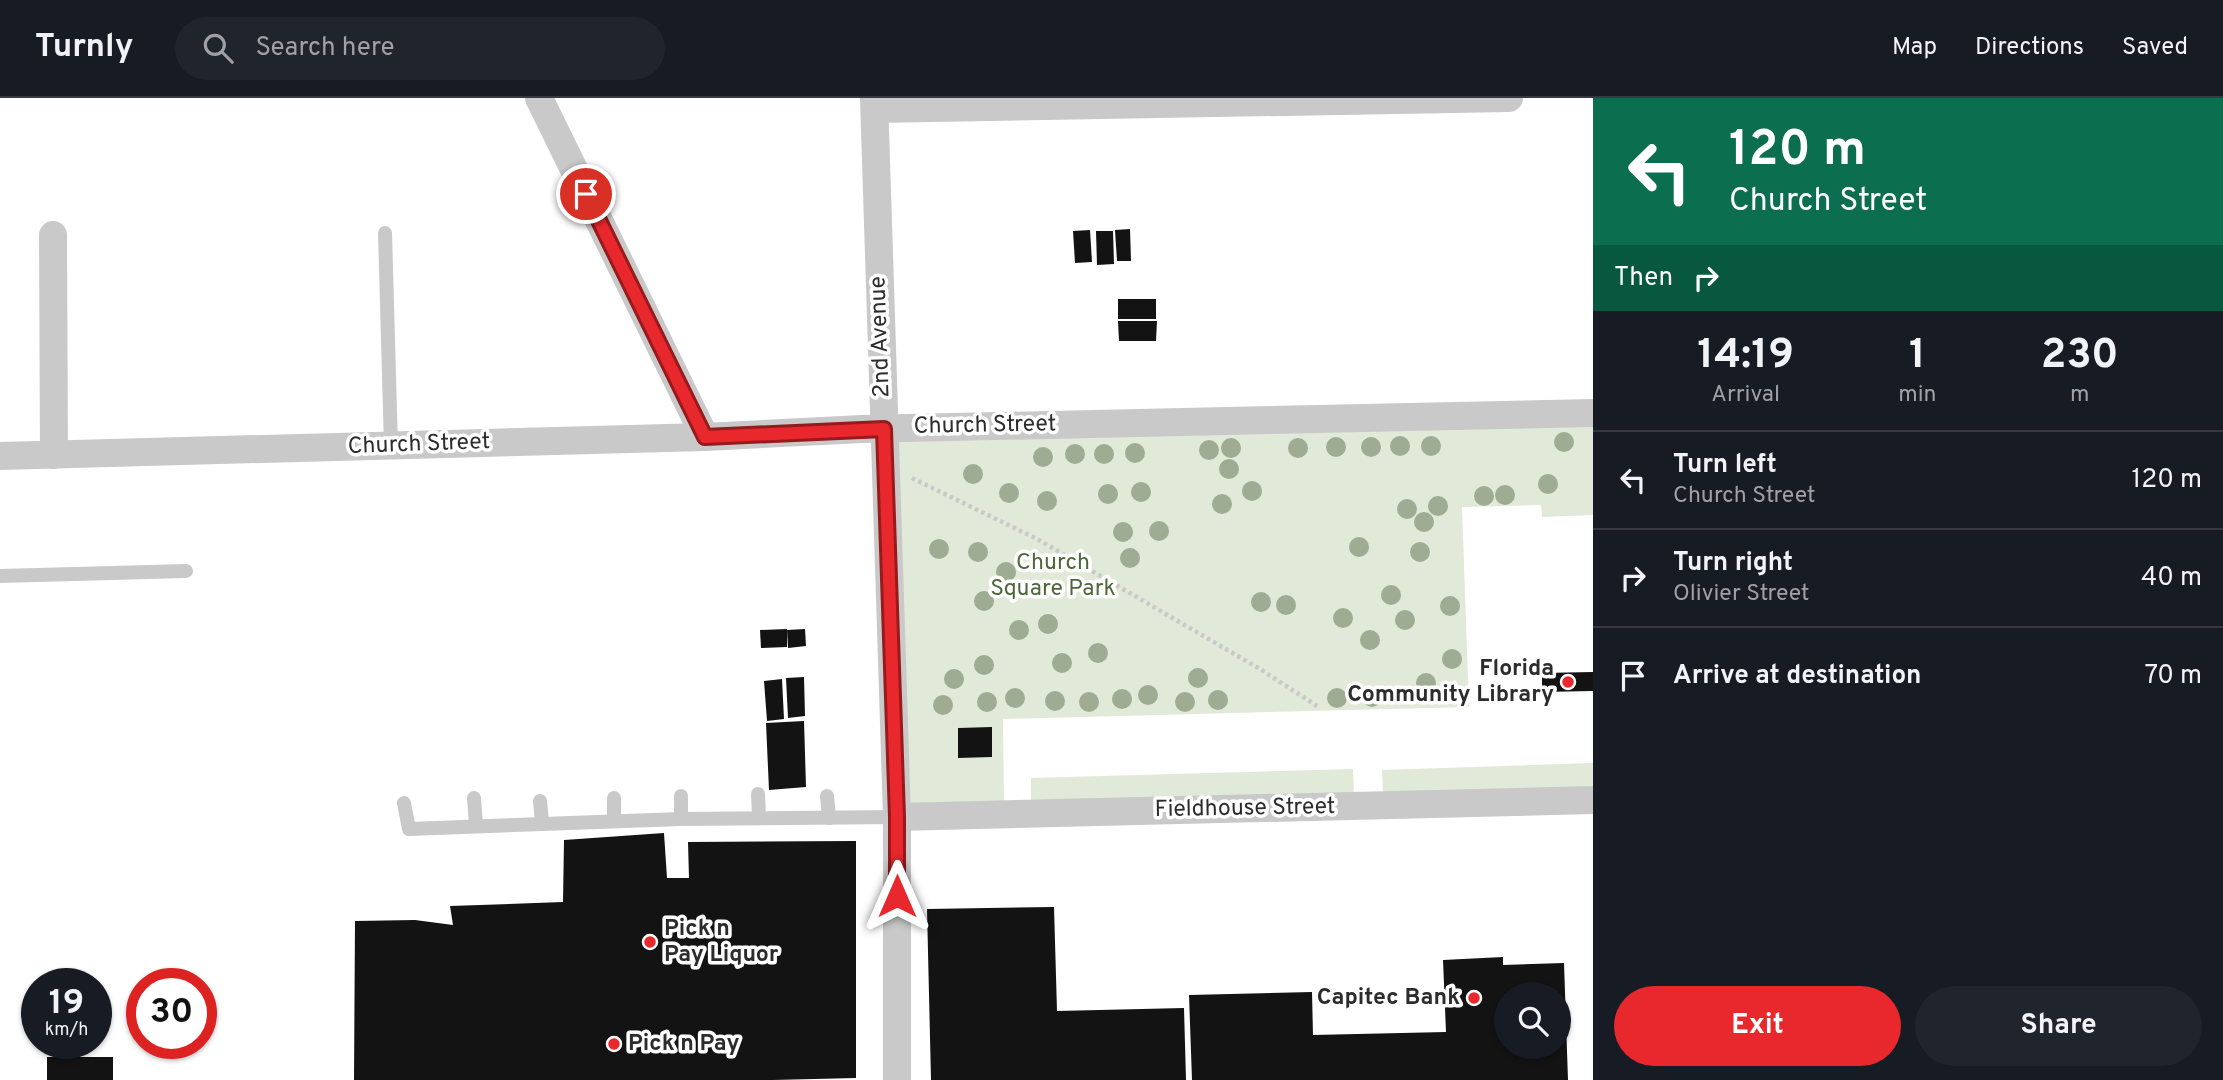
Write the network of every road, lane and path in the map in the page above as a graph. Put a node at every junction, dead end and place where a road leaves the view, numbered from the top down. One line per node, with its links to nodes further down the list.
1 (539, 98): 9 (street)
2 (1509, 98): 3 (street)
3 (1450, 99): 4 (street)
4 (874, 104): 8 (street, 2nd Avenue)
5 (385, 233): 10 (lane)
6 (53, 235): 11 (street)
7 (1593, 413): 8 (street, Church Street)
8 (884, 429): 9 (street, Church Street); 13 (street, 2nd Avenue)
9 (705, 437): 10 (street, Church Street)
10 (391, 446): 11 (street, Church Street)
11 (54, 455): 12 (street, Church Street)
12 (0, 456)
13 (885, 467): 16 (path); 25 (street, 2nd Avenue)
14 (186, 571): 15 (lane)
15 (0, 576)
16 (1317, 706)
17 (758, 794): 26 (lane)
18 (681, 796): 28 (lane)
19 (827, 796): 27 (lane)
20 (474, 797): 31 (lane)
21 (614, 798): 29 (lane)
22 (1593, 800): 25 (street, Fieldhouse Street)
23 (540, 801): 30 (lane)
24 (404, 803): 31 (lane)
25 (897, 817): 27 (lane); 32 (street, 2nd Avenue)
26 (759, 818): 27 (lane); 28 (lane)
27 (829, 818)
28 (681, 819): 29 (lane)
29 (614, 820): 30 (lane)
30 (542, 822): 31 (lane)
31 (476, 825)
32 (897, 1080)

